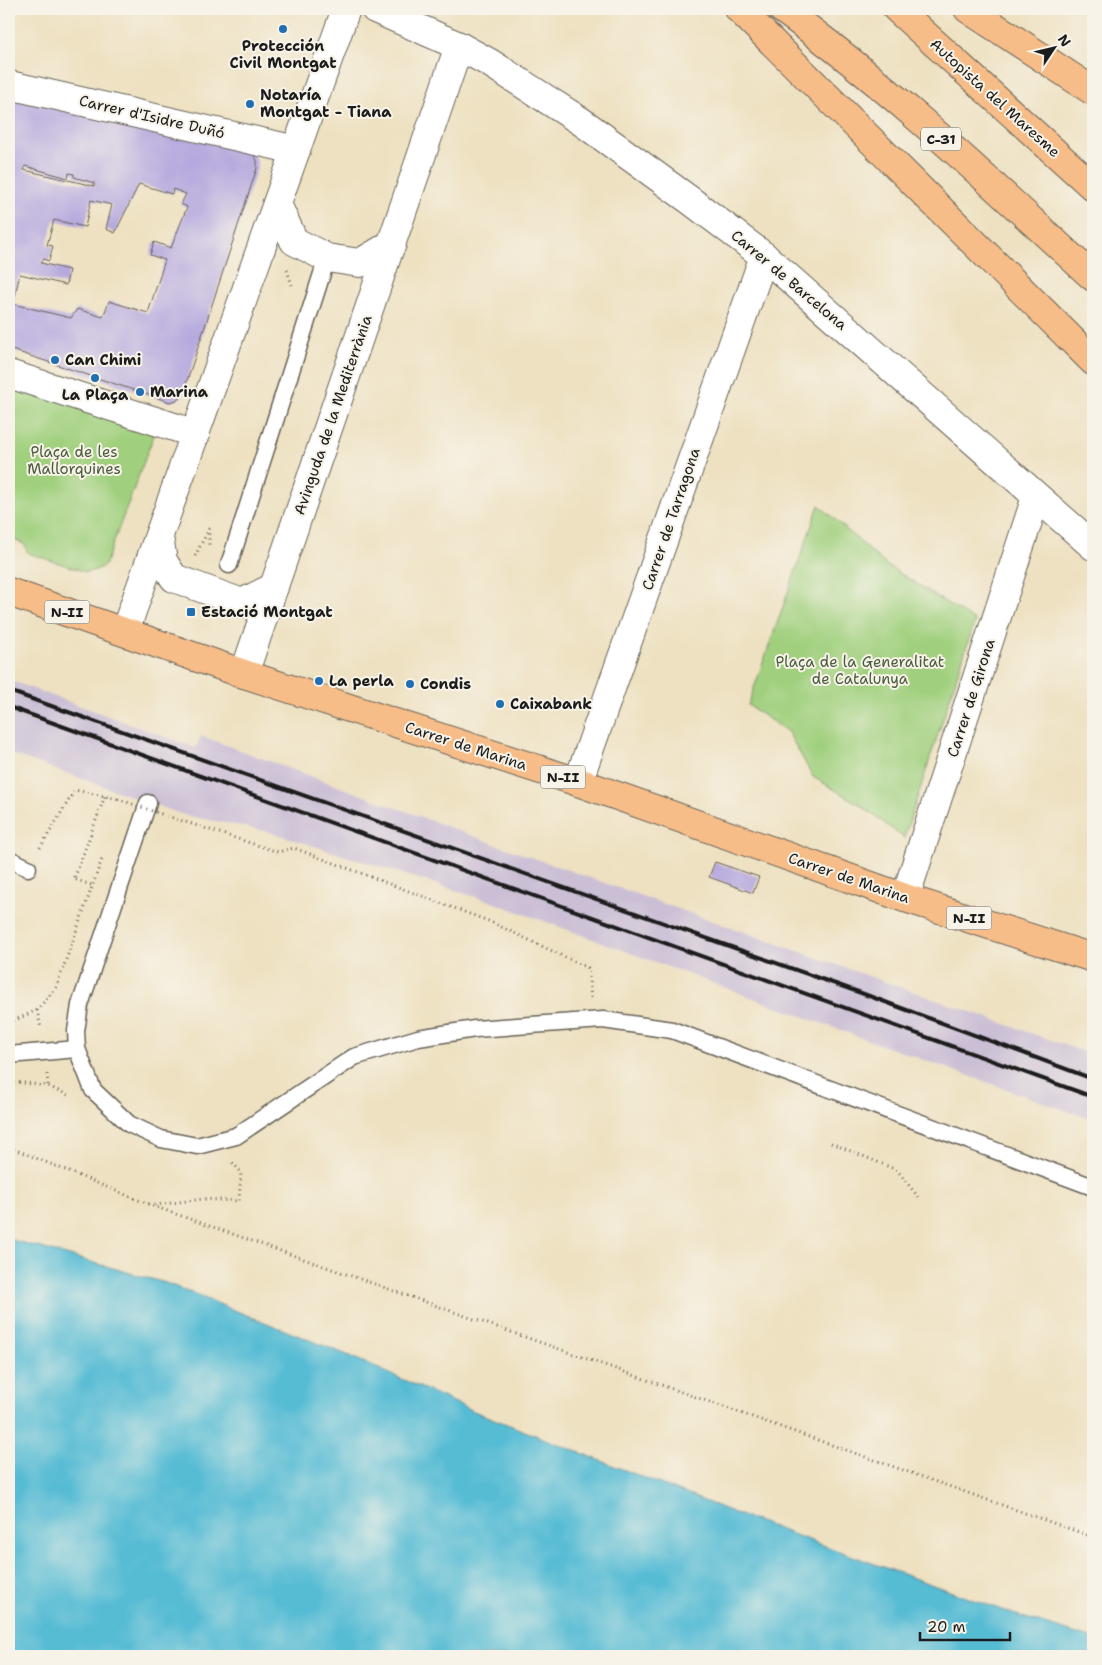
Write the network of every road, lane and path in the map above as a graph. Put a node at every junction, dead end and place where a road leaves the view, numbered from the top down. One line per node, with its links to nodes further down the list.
1 (346, 9): 10 (street)
2 (375, 9): 7 (street)
3 (739, 9): 17 (main road)
4 (782, 9): 16 (main road, C-31)
5 (897, 9): 11 (main road, Autopista del Maresme)
6 (968, 9): 9 (main road)
7 (460, 46): 13 (street, Avinguda de la Mediterrània); 14 (street, Carrer de Barcelona)
8 (9, 85): 10 (street, Carrer d'Isidre Duñó)
9 (1093, 92)
10 (296, 150): 12 (street)
11 (1093, 187)
12 (277, 204): 15 (street); 19 (street)
13 (392, 244): 15 (street); 26 (street, Avinguda de la Mediterrània)
14 (764, 256): 20 (street, Carrer de Barcelona); 30 (street, Carrer de Tarragona)
15 (327, 258): 25 (lane)
16 (1093, 277)
17 (1093, 361)
18 (9, 374): 19 (street)
19 (196, 434): 21 (street)
20 (1036, 497): 22 (street, Carrer de Barcelona); 35 (street, Carrer de Girona)
21 (159, 537): 26 (street); 28 (street)
22 (1093, 546)
23 (209, 548): 24 (path)
24 (194, 558)
25 (229, 565)
26 (274, 587): 29 (street, Avinguda de la Mediterrània)
27 (9, 592): 28 (main road, Carrer de Marina / N-II)
28 (125, 631): 29 (main road, Carrer de Marina / N-II)
29 (244, 674): 30 (main road, Carrer de Marina / N-II)
30 (578, 782): 35 (main road, Carrer de Marina / N-II)
31 (105, 796): 34 (path); 39 (path, bridge); 40 (path)
32 (148, 803): 43 (lane)
33 (9, 859): 34 (lane)
34 (28, 868)
35 (905, 898): 36 (main road, Carrer de Marina / N-II)
36 (1060, 947): 37 (street); 38 (main road, Carrer de Marina / N-II)
37 (1093, 951)
38 (1093, 958)
39 (589, 994)
40 (37, 1010): 41 (path); 42 (path)
41 (39, 1017)
42 (9, 1023)
43 (77, 1049): 44 (lane); 52 (lane)
44 (9, 1055)
45 (47, 1072): 47 (path)
46 (9, 1081): 47 (path)
47 (48, 1086): 48 (path)
48 (72, 1097)
49 (831, 1143): 53 (path)
50 (9, 1147): 54 (path)
51 (225, 1155): 54 (path)
52 (1093, 1187)
53 (919, 1198)
54 (153, 1206): 55 (path)
55 (1093, 1537)

